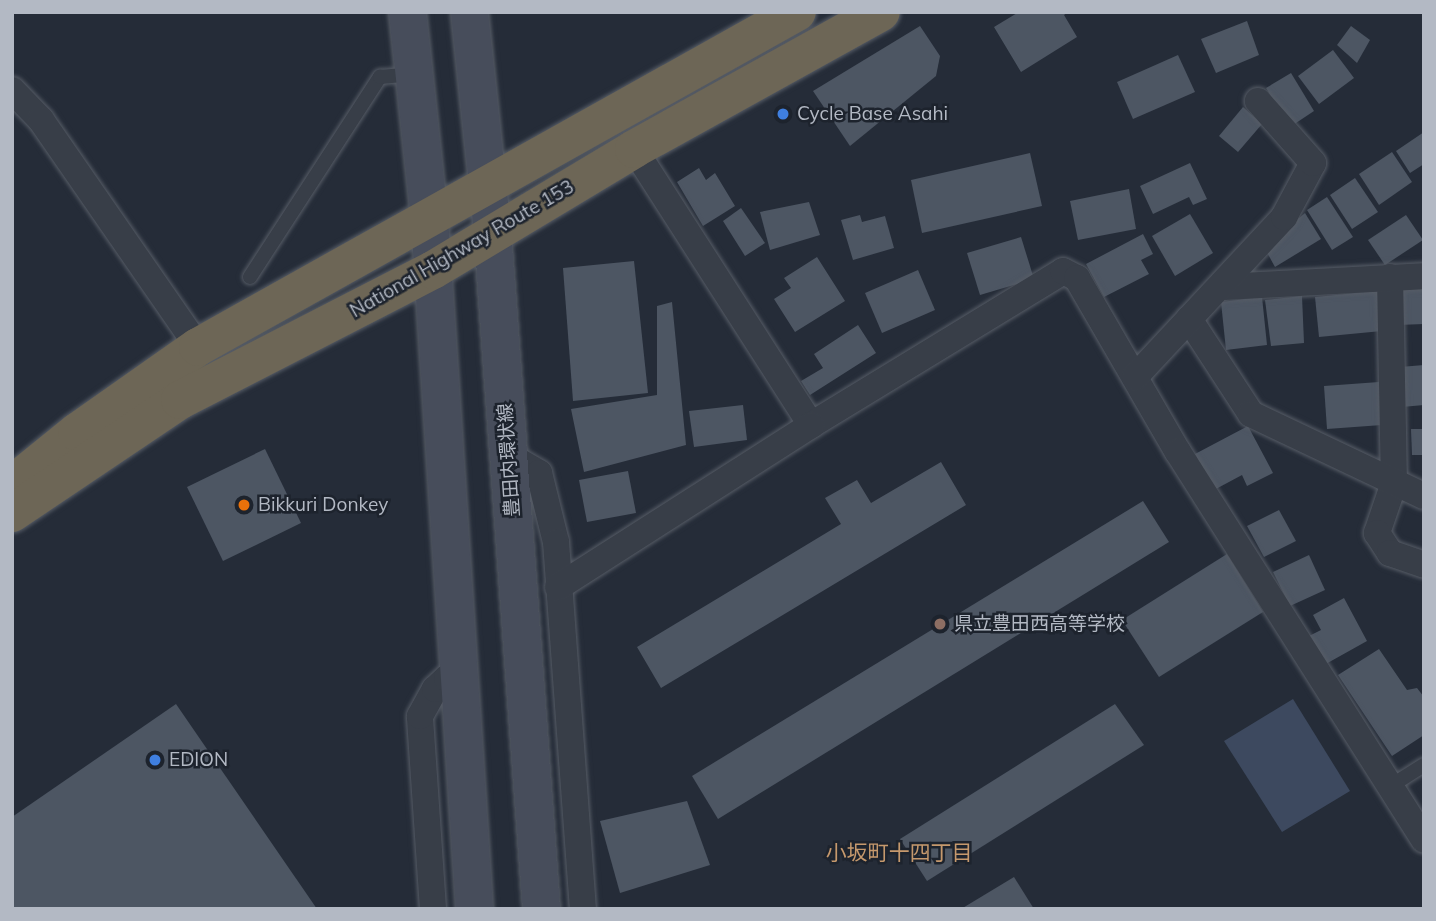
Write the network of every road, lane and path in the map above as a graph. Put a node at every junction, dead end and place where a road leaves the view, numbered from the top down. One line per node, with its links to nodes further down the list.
1 (407, 12): 5 (street)
2 (469, 12): 9 (street, 豊田内環状線)
3 (797, 12): 9 (highway)
4 (881, 12): 8 (highway, National Highway Route 153)
5 (414, 74): 10 (street); 14 (lane)
6 (12, 90): 18 (street)
7 (1258, 101): 16 (street)
8 (634, 149): 11 (highway, National Highway Route 153); 20 (street)
9 (484, 185): 10 (highway); 11 (street, 豊田内環状線)
10 (429, 218): 12 (street); 18 (highway)
11 (492, 232): 12 (highway, National Highway Route 153); 21 (street, 豊田内環状線)
12 (433, 270): 25 (highway, National Highway Route 153); 28 (street)
13 (1424, 276): 15 (street)
14 (250, 277)
15 (1390, 277): 16 (street); 22 (street)
16 (1223, 287): 17 (street)
17 (1189, 319): 19 (street); 22 (street)
18 (198, 347): 23 (highway)
19 (1135, 377): 20 (street); 30 (street)
20 (811, 425): 27 (street)
21 (509, 455): 27 (street); 34 (street, 豊田内環状線)
22 (1394, 483): 24 (street); 26 (street)
23 (12, 484)
24 (1424, 496)
25 (12, 513)
26 (1424, 565)
27 (558, 587): 35 (street)
28 (457, 678): 32 (street); 33 (street)
29 (1424, 765): 30 (lane)
30 (1389, 787): 31 (street)
31 (1424, 840)
32 (433, 909)
33 (474, 909)
34 (541, 909)
35 (583, 909)

